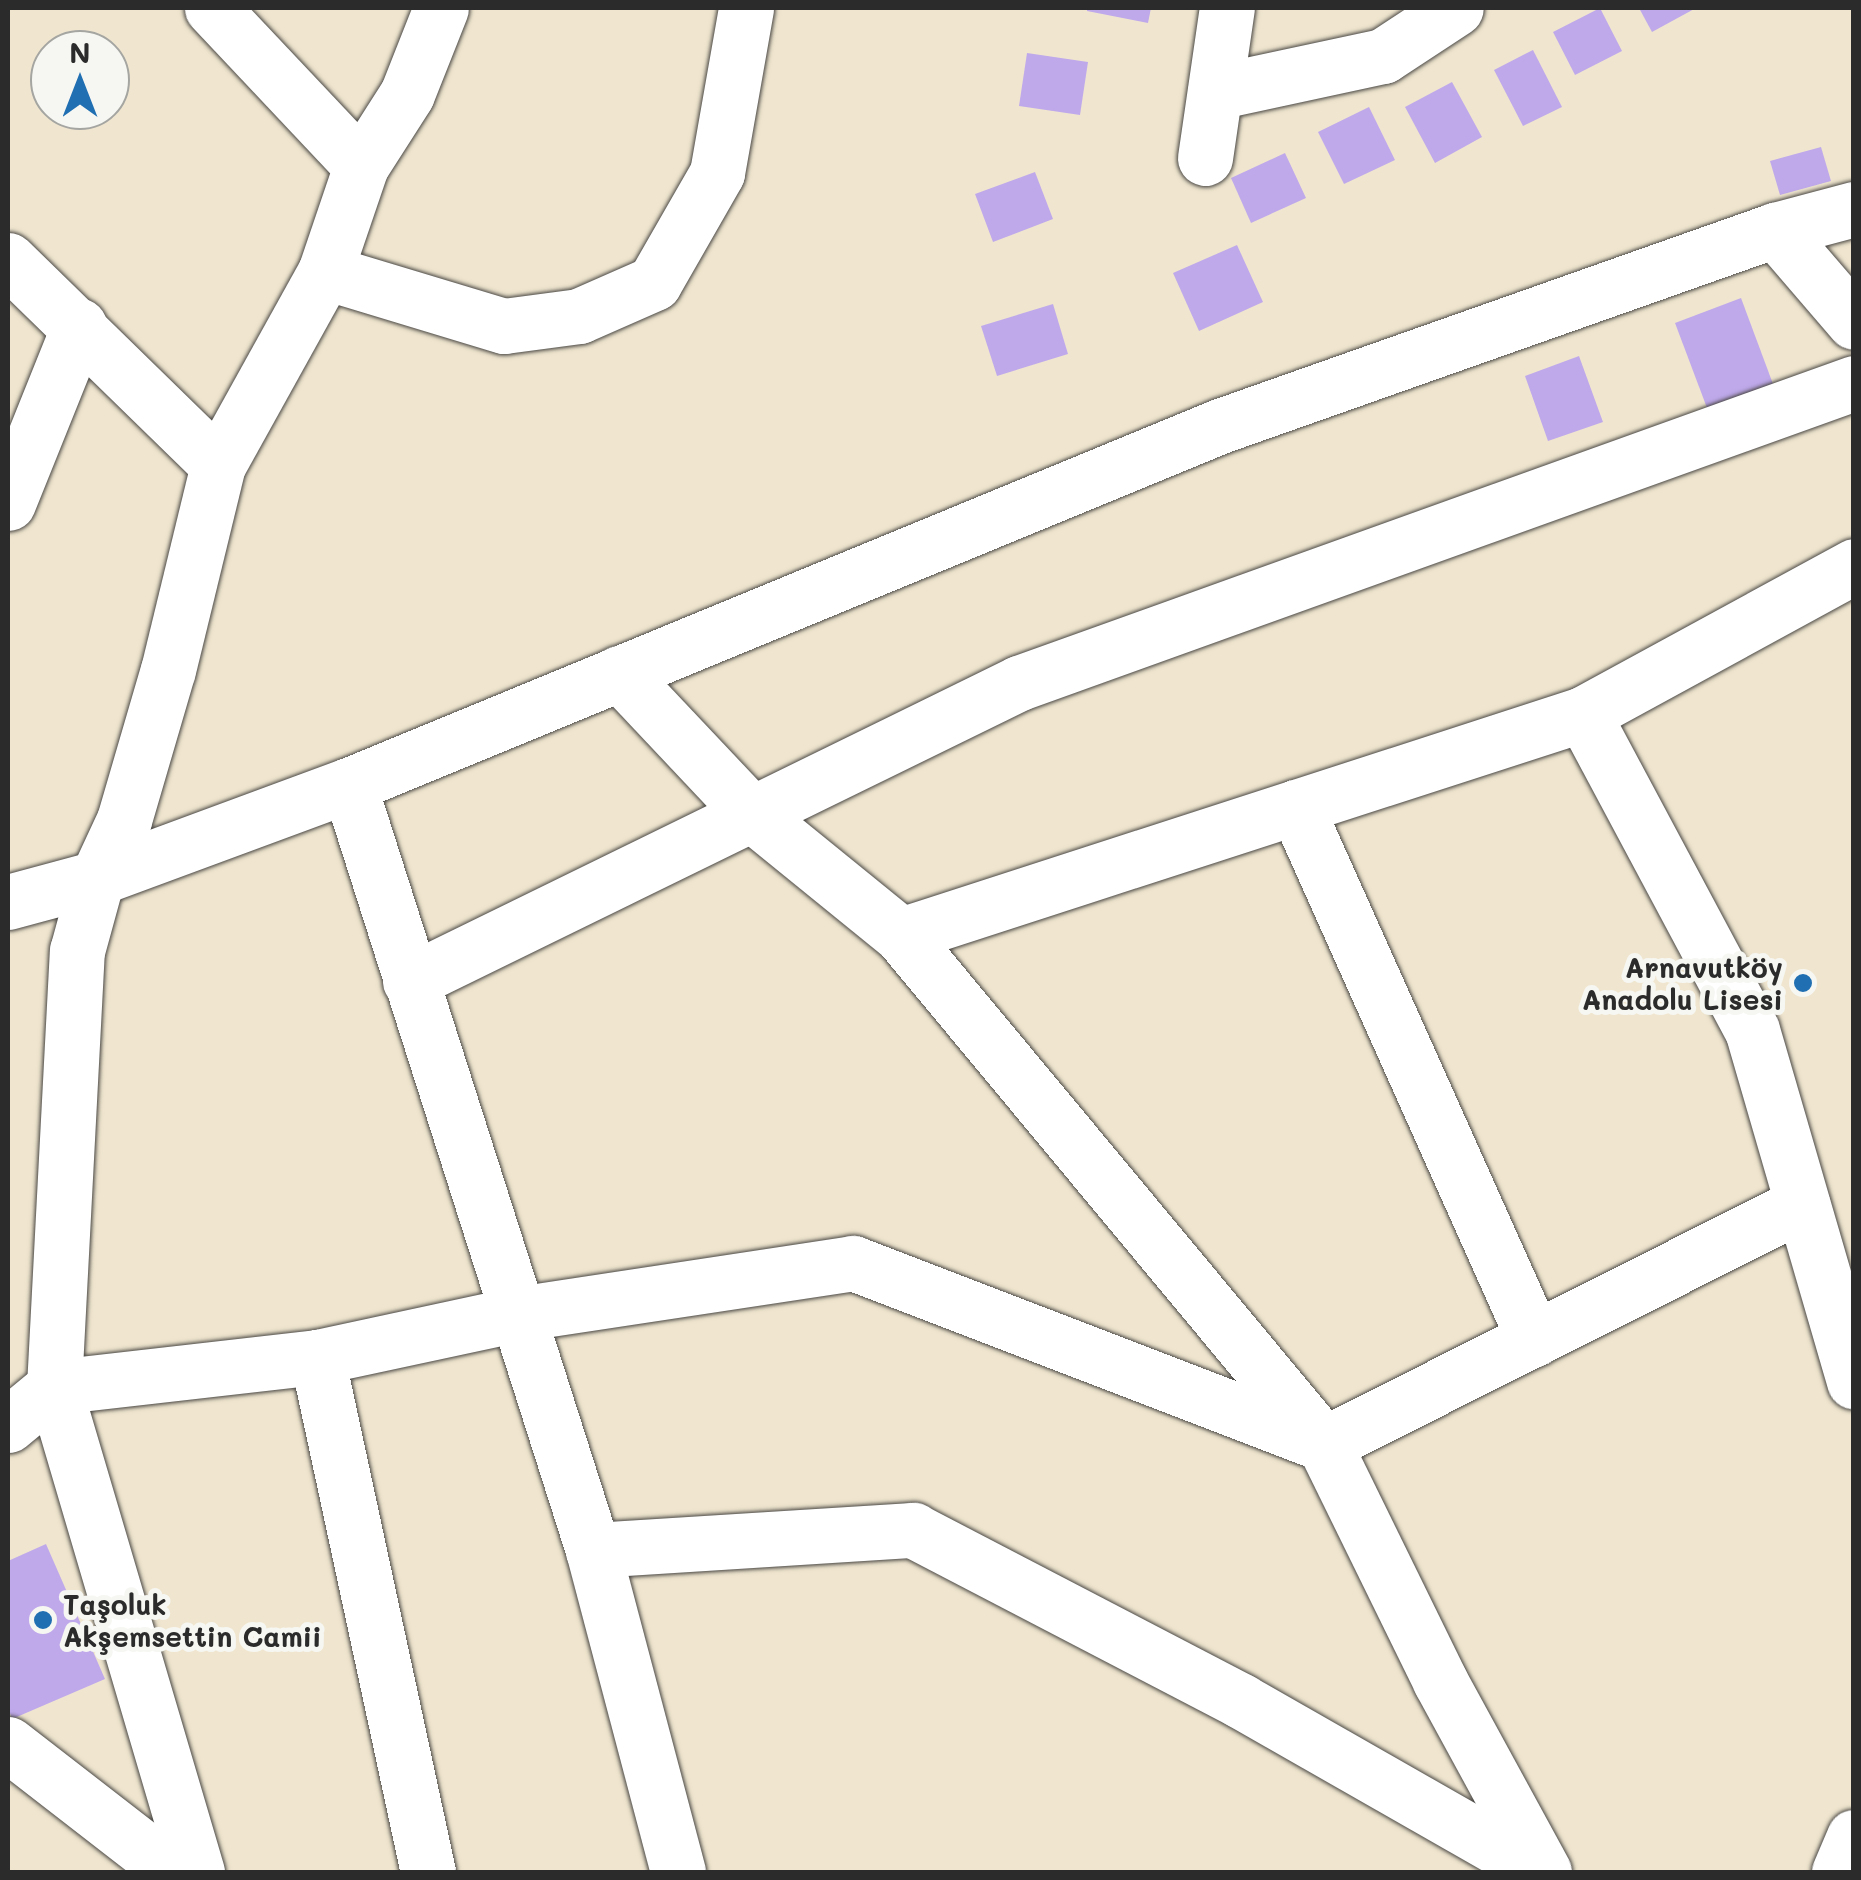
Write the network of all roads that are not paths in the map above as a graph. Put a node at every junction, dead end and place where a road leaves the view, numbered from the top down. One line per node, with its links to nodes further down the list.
1 (212, 8): 8 (street)
2 (442, 8): 8 (street)
3 (746, 8): 12 (street)
4 (1227, 8): 6 (street)
5 (1456, 8): 6 (street)
6 (1215, 92): 7 (street)
7 (1205, 158)
8 (361, 166): 12 (street)
9 (1854, 209): 10 (street)
10 (1775, 230): 13 (street); 19 (street)
11 (8, 260): 14 (street)
12 (324, 272): 16 (street)
13 (1854, 322)
14 (79, 326): 16 (street); 17 (street)
15 (1854, 384): 23 (street)
16 (218, 465): 24 (street)
17 (8, 504)
18 (1854, 566): 20 (street)
19 (619, 673): 21 (street); 23 (street)
20 (1583, 714): 22 (street); 28 (street)
21 (349, 784): 24 (street); 27 (street)
22 (1296, 807): 26 (street); 30 (street)
23 (752, 814): 26 (street); 27 (street)
24 (96, 878): 25 (street); 33 (street)
25 (8, 902)
26 (900, 935): 35 (street)
27 (410, 981): 29 (street)
28 (1802, 1204): 30 (street); 32 (street)
29 (516, 1314): 31 (street); 35 (street); 36 (street)
30 (1534, 1339): 35 (street)
31 (318, 1356): 33 (street); 41 (street)
32 (1854, 1382)
33 (54, 1387): 34 (street); 40 (street)
34 (8, 1425)
35 (1324, 1444): 43 (street)
36 (592, 1550): 42 (street); 43 (street)
37 (8, 1744): 39 (street)
38 (1854, 1837): 44 (street)
39 (147, 1865)
40 (197, 1872)
41 (428, 1872)
42 (678, 1872)
43 (1542, 1872)
44 (1839, 1872)

